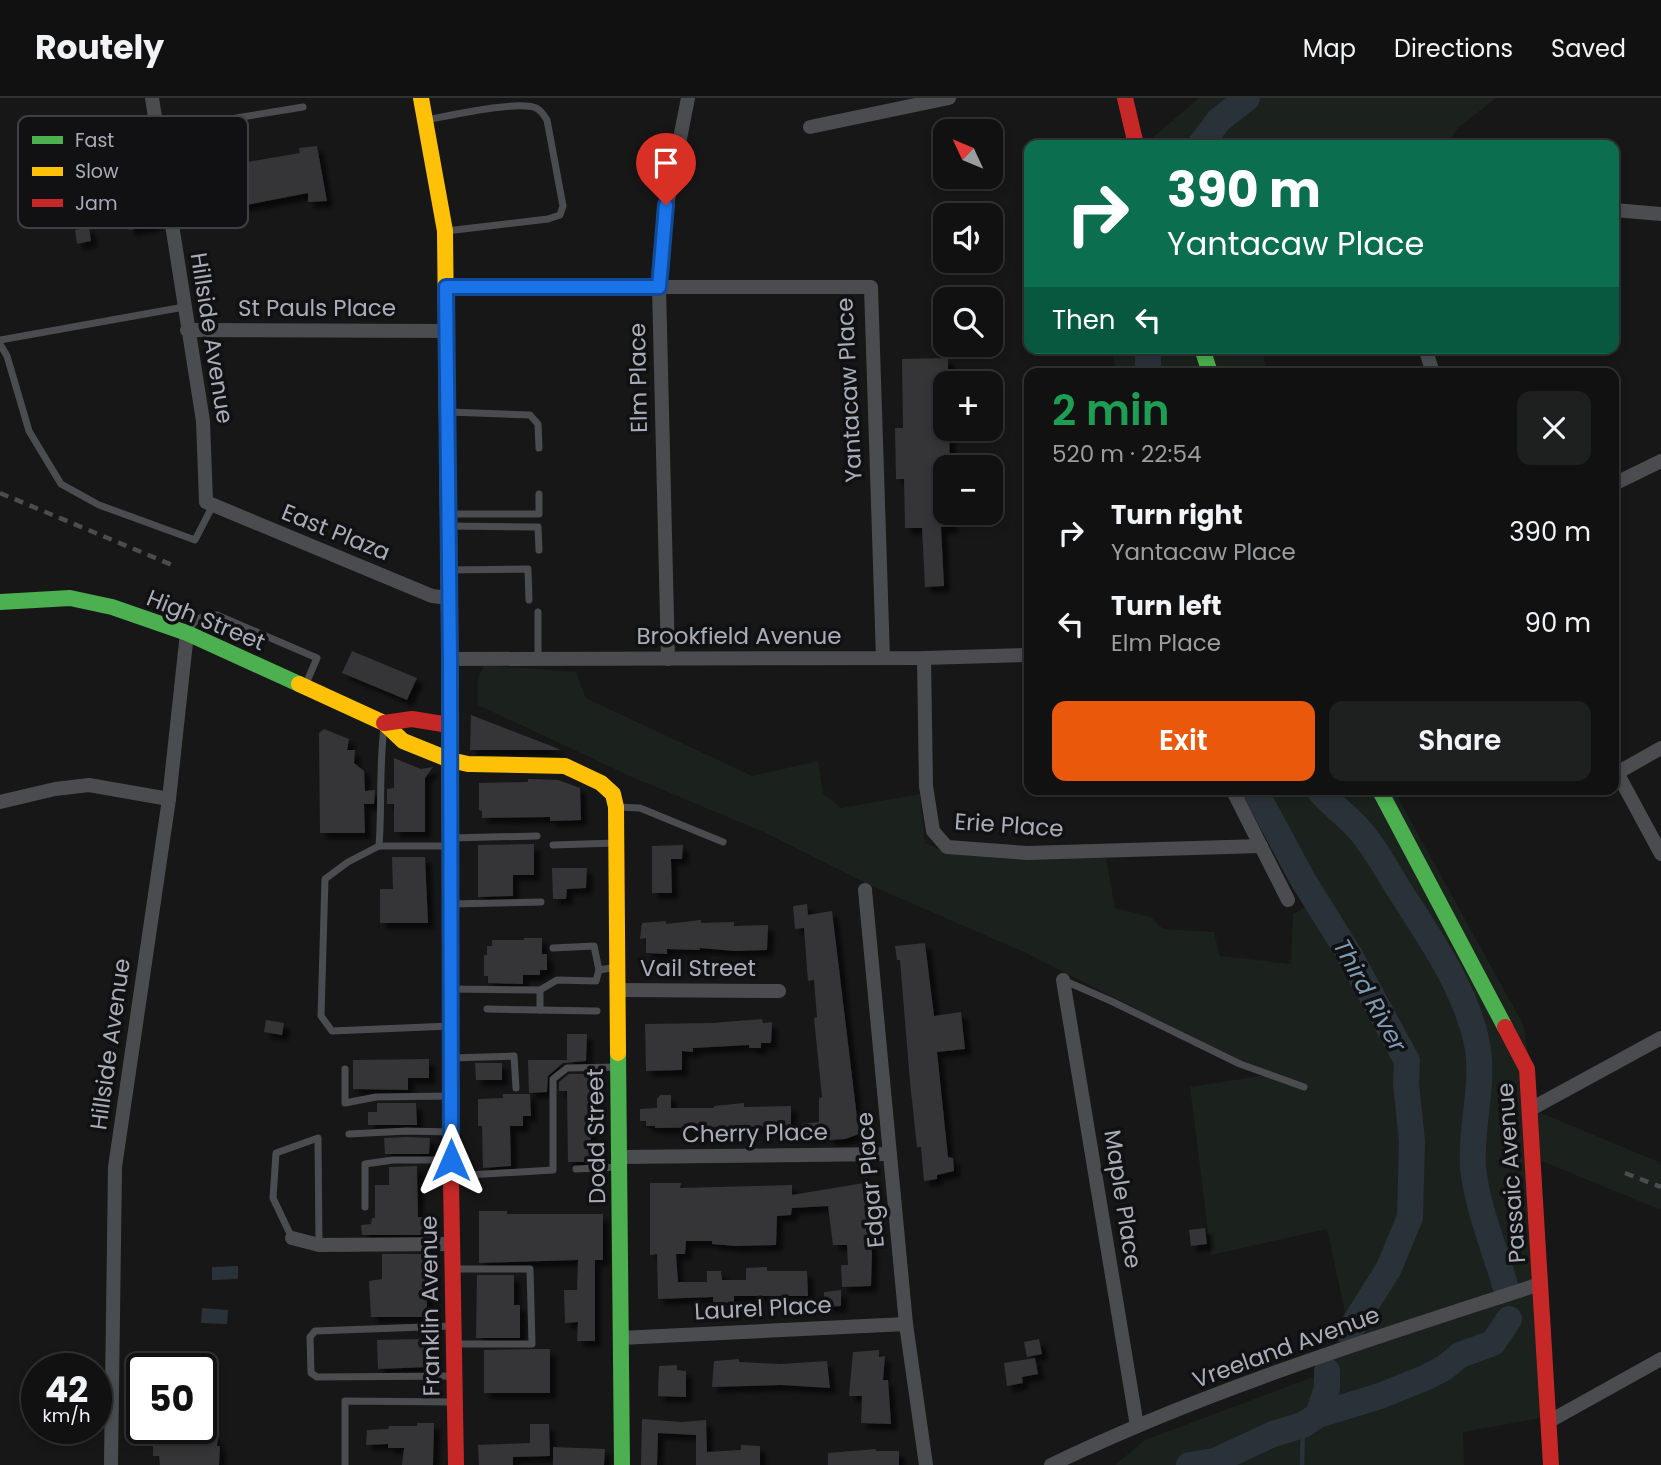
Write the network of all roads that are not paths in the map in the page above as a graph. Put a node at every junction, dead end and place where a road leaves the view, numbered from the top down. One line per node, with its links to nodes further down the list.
1 (152, 98): 7 (street, Hillside Avenue)
2 (421, 98): 9 (street, Franklin Avenue)
3 (688, 98): 17 (street, Elm Place)
4 (949, 98): 10 (street)
5 (1125, 98): 11 (street)
6 (303, 107): 8 (lane)
7 (155, 116)
8 (248, 116)
9 (425, 120): 15 (street, Franklin Avenue); 15 (lane)
10 (810, 127)
11 (1135, 140)
12 (1619, 210): 13 (street)
13 (1661, 214)
14 (172, 228): 18 (street, Hillside Avenue)
15 (445, 231): 16 (street, Franklin Avenue)
16 (446, 287): 17 (street, Yantacaw Place); 20 (street, Franklin Avenue)
17 (659, 287): 37 (street, Yantacaw Place); 40 (street, Elm Place)
18 (184, 307): 19 (street, Hillside Avenue); 21 (lane)
19 (187, 330): 20 (street, St Pauls Place); 27 (street, Hillside Avenue)
20 (446, 331): 22 (street, Franklin Avenue)
21 (0, 342): 27 (lane)
22 (448, 412): 23 (lane); 28 (street, Franklin Avenue)
23 (538, 448)
24 (1661, 461): 25 (street)
25 (1619, 482)
26 (539, 494): 28 (lane)
27 (209, 504): 31 (street, East Plaza)
28 (448, 520): 29 (lane); 30 (street, Franklin Avenue)
29 (539, 550)
30 (449, 569): 31 (street, Franklin Avenue); 32 (lane)
31 (449, 598): 41 (street, Franklin Avenue)
32 (529, 600)
33 (0, 602): 35 (street, High Street)
34 (538, 612): 39 (lane)
35 (187, 632): 42 (street, High Street); 42 (lane); 51 (street, Hillside Avenue)
36 (1024, 655): 38 (street, Brookfield Avenue)
37 (883, 658): 38 (street, Brookfield Avenue); 40 (street, Brookfield Avenue)
38 (924, 658): 60 (street, Erie Place)
39 (538, 659): 40 (street, Brookfield Avenue); 41 (street, Brookfield Avenue)
40 (668, 659)
41 (450, 660): 44 (street, Franklin Avenue)
42 (304, 687): 43 (street, High Street)
43 (384, 723): 44 (street, High Street); 46 (street, High Street); 59 (lane)
44 (449, 725): 46 (street, Franklin Avenue)
45 (1661, 748): 47 (street)
46 (450, 760): 53 (street, High Street); 55 (street, Franklin Avenue)
47 (1619, 768)
48 (1619, 777): 61 (street)
49 (1235, 795): 60 (street)
50 (1383, 795): 85 (street, Passaic Avenue)
51 (169, 799): 52 (street); 107 (street, Hillside Avenue)
52 (0, 802)
53 (616, 807): 56 (lane); 57 (street, Dodd Street)
54 (537, 836): 55 (lane)
55 (450, 842): 59 (lane); 65 (street, Franklin Avenue)
56 (723, 842)
57 (616, 843): 58 (lane); 67 (street, Dodd Street)
58 (554, 845)
59 (379, 846): 77 (lane)
60 (1261, 846): 63 (street)
61 (1661, 854)
62 (865, 890): 88 (street, Edgar Place)
63 (1288, 900)
64 (541, 902): 65 (lane)
65 (450, 904): 70 (street, Franklin Avenue)
66 (553, 948): 68 (lane)
67 (618, 967): 68 (lane); 72 (street, Dodd Street)
68 (599, 970): 71 (lane)
69 (1063, 980): 82 (lane); 106 (street, Maple Place)
70 (450, 989): 71 (lane); 77 (street, Franklin Avenue)
71 (540, 990): 75 (lane)
72 (618, 990): 73 (street, Vail Street); 80 (street, Dodd Street)
73 (779, 991)
74 (487, 1009): 75 (lane)
75 (540, 1010): 76 (lane)
76 (597, 1010)
77 (450, 1026): 79 (street, Franklin Avenue)
78 (1661, 1038): 85 (street)
79 (450, 1058): 83 (lane); 84 (street, Franklin Avenue)
80 (618, 1067): 89 (street, Dodd Street); 90 (lane)
81 (345, 1069): 84 (lane)
82 (1304, 1087)
83 (516, 1088)
84 (451, 1096): 86 (street, Franklin Avenue)
85 (1529, 1110): 97 (street, Passaic Avenue)
86 (451, 1132): 87 (lane); 90 (street, Franklin Avenue)
87 (349, 1134)
88 (890, 1154): 89 (street, Cherry Place); 98 (street, Edgar Place)
89 (620, 1162): 91 (lane); 100 (street, Dodd Street)
90 (451, 1168): 92 (lane); 94 (street, Franklin Avenue)
91 (576, 1169)
92 (365, 1208)
93 (292, 1238): 95 (street); 95 (lane)
94 (451, 1244): 95 (street); 96 (street, Franklin Avenue)
95 (319, 1245)
96 (452, 1269): 99 (street, Franklin Avenue); 101 (lane)
97 (1540, 1284): 105 (street, Passaic Avenue); 106 (street, Vreeland Avenue)
98 (906, 1324): 100 (street, Laurel Place); 111 (street, Edgar Place)
99 (453, 1326): 101 (street, Franklin Avenue); 103 (lane)
100 (621, 1338): 110 (street, Dodd Street)
101 (453, 1343): 103 (street, Franklin Avenue)
102 (1661, 1359): 105 (street)
103 (454, 1376): 104 (street, Franklin Avenue)
104 (454, 1402): 108 (lane); 109 (street, Franklin Avenue)
105 (1548, 1422): 113 (street, Passaic Avenue)
106 (1137, 1426): 112 (street, Vreeland Avenue)
107 (111, 1465)
108 (345, 1465)
109 (456, 1465)
110 (622, 1465)
111 (926, 1465)
112 (1051, 1465)
113 (1551, 1465)

